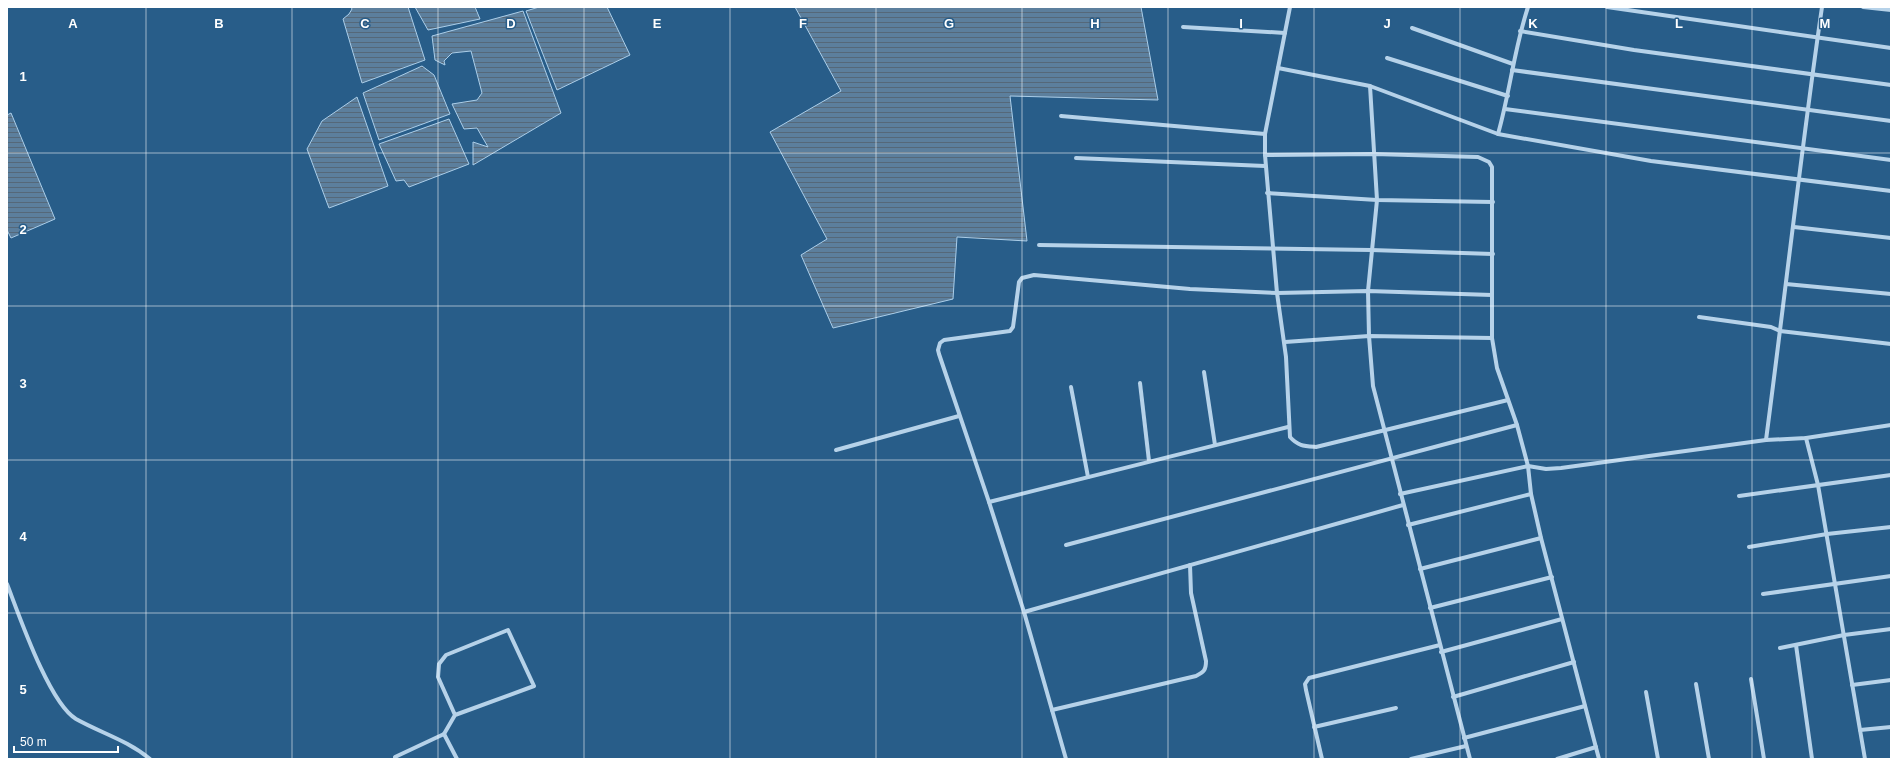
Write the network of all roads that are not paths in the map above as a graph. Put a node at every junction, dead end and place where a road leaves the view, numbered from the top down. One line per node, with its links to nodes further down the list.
1 (1290, 7): 10 (street)
2 (1528, 7): 9 (street)
3 (1607, 7): 11 (street)
4 (1822, 7): 11 (street)
5 (1862, 7): 6 (street)
6 (1891, 10)
7 (1183, 27): 10 (street)
8 (1412, 28): 14 (street)
9 (1520, 31): 14 (street); 17 (street)
10 (1285, 33): 15 (street)
11 (1818, 37): 12 (street); 17 (street)
12 (1891, 48)
13 (1387, 58): 20 (street)
14 (1513, 64): 16 (street)
15 (1278, 68): 18 (street); 25 (street)
16 (1512, 70): 20 (street); 22 (street)
17 (1813, 75): 19 (street); 22 (street)
18 (1370, 86): 26 (street); 28 (street)
19 (1891, 86)
20 (1508, 96): 21 (street)
21 (1506, 108): 26 (street); 27 (street)
22 (1809, 110): 24 (street); 27 (street)
23 (1062, 116): 25 (street)
24 (1891, 121)
25 (1265, 134): 29 (street)
26 (1498, 134): 33 (street)
27 (1804, 148): 31 (street); 33 (street)
28 (1374, 154): 29 (street); 36 (street); 37 (street)
29 (1265, 155): 32 (street)
30 (1076, 158): 32 (street)
31 (1891, 160)
32 (1266, 166): 35 (street)
33 (1798, 180): 34 (street); 38 (street)
34 (1891, 191)
35 (1267, 193): 36 (street); 41 (street)
36 (1376, 200): 37 (street); 42 (street)
37 (1493, 202): 43 (street)
38 (1794, 227): 39 (street); 44 (street)
39 (1891, 238)
40 (1039, 245): 41 (street)
41 (1272, 250): 42 (street); 46 (street)
42 (1371, 250): 43 (street); 45 (street)
43 (1493, 254): 48 (street)
44 (1786, 284): 47 (street); 50 (street)
45 (1368, 291): 46 (street); 48 (street); 51 (street)
46 (1276, 293): 53 (street); 59 (street)
47 (1891, 294)
48 (1492, 295): 52 (street)
49 (1699, 317): 50 (street)
50 (1780, 332): 54 (street); 65 (street)
51 (1369, 336): 52 (street); 53 (street); 63 (street)
52 (1492, 338): 58 (street)
53 (1285, 342): 62 (street)
54 (1891, 344)
55 (1204, 372): 66 (street)
56 (1140, 383): 69 (street)
57 (1071, 387): 72 (street)
58 (1508, 400): 60 (street); 63 (street)
59 (959, 416): 67 (street); 77 (street)
60 (1517, 425): 68 (street); 70 (street)
61 (1891, 425): 64 (street)
62 (1288, 427): 63 (street); 66 (street)
63 (1383, 431): 68 (street)
64 (1806, 438): 65 (street); 73 (street)
65 (1766, 440): 70 (street)
66 (1216, 445): 69 (street)
67 (836, 450)
68 (1391, 459): 74 (street); 83 (street)
69 (1149, 461): 72 (street)
70 (1528, 466): 74 (street); 75 (street)
71 (1891, 475): 73 (street)
72 (1088, 477): 77 (street)
73 (1818, 485): 76 (street); 81 (street)
74 (1400, 494): 78 (street)
75 (1531, 494): 79 (street); 82 (street)
76 (1739, 496)
77 (989, 502): 93 (street)
78 (1403, 505): 79 (street); 85 (street)
79 (1408, 525): 86 (street)
80 (1891, 527): 81 (street)
81 (1827, 534): 84 (street); 90 (street)
82 (1541, 538): 86 (street); 88 (street)
83 (1066, 545)
84 (1749, 547)
85 (1190, 565): 93 (street); 110 (street)
86 (1420, 568): 92 (street)
87 (1891, 576): 90 (street)
88 (1552, 577): 92 (street); 94 (street)
89 (7, 584): 119 (street)
90 (1835, 585): 91 (street); 96 (street)
91 (1763, 594)
92 (1430, 608): 97 (street)
93 (1024, 612): 110 (street)
94 (1562, 619): 100 (street); 101 (street)
95 (1891, 629): 96 (street)
96 (1844, 635): 98 (street); 105 (street)
97 (1440, 645): 100 (street); 112 (street)
98 (1796, 645): 99 (street); 131 (street)
99 (1780, 648)
100 (1441, 652): 107 (street)
101 (1574, 662): 107 (street); 108 (street)
102 (1751, 679): 130 (street)
103 (1891, 680): 105 (street)
104 (1696, 684): 129 (street)
105 (1852, 685): 114 (street)
106 (1646, 692): 128 (street)
107 (1453, 697): 116 (street)
108 (1585, 706): 116 (street); 118 (street)
109 (1396, 708): 112 (street)
110 (1052, 710): 122 (street)
111 (455, 715): 111 (street); 115 (street)
112 (1314, 727): 123 (street)
113 (1891, 727): 114 (street)
114 (1860, 730): 132 (street)
115 (444, 734): 120 (street); 121 (street)
116 (1464, 738): 117 (street)
117 (1466, 746): 124 (street); 125 (street)
118 (1596, 747): 126 (street); 127 (street)
119 (150, 759)
120 (396, 759)
121 (457, 759)
122 (1066, 759)
123 (1322, 759)
124 (1411, 759)
125 (1470, 759)
126 (1557, 759)
127 (1599, 759)
128 (1658, 759)
129 (1709, 759)
130 (1764, 759)
131 (1812, 759)
132 (1865, 759)

